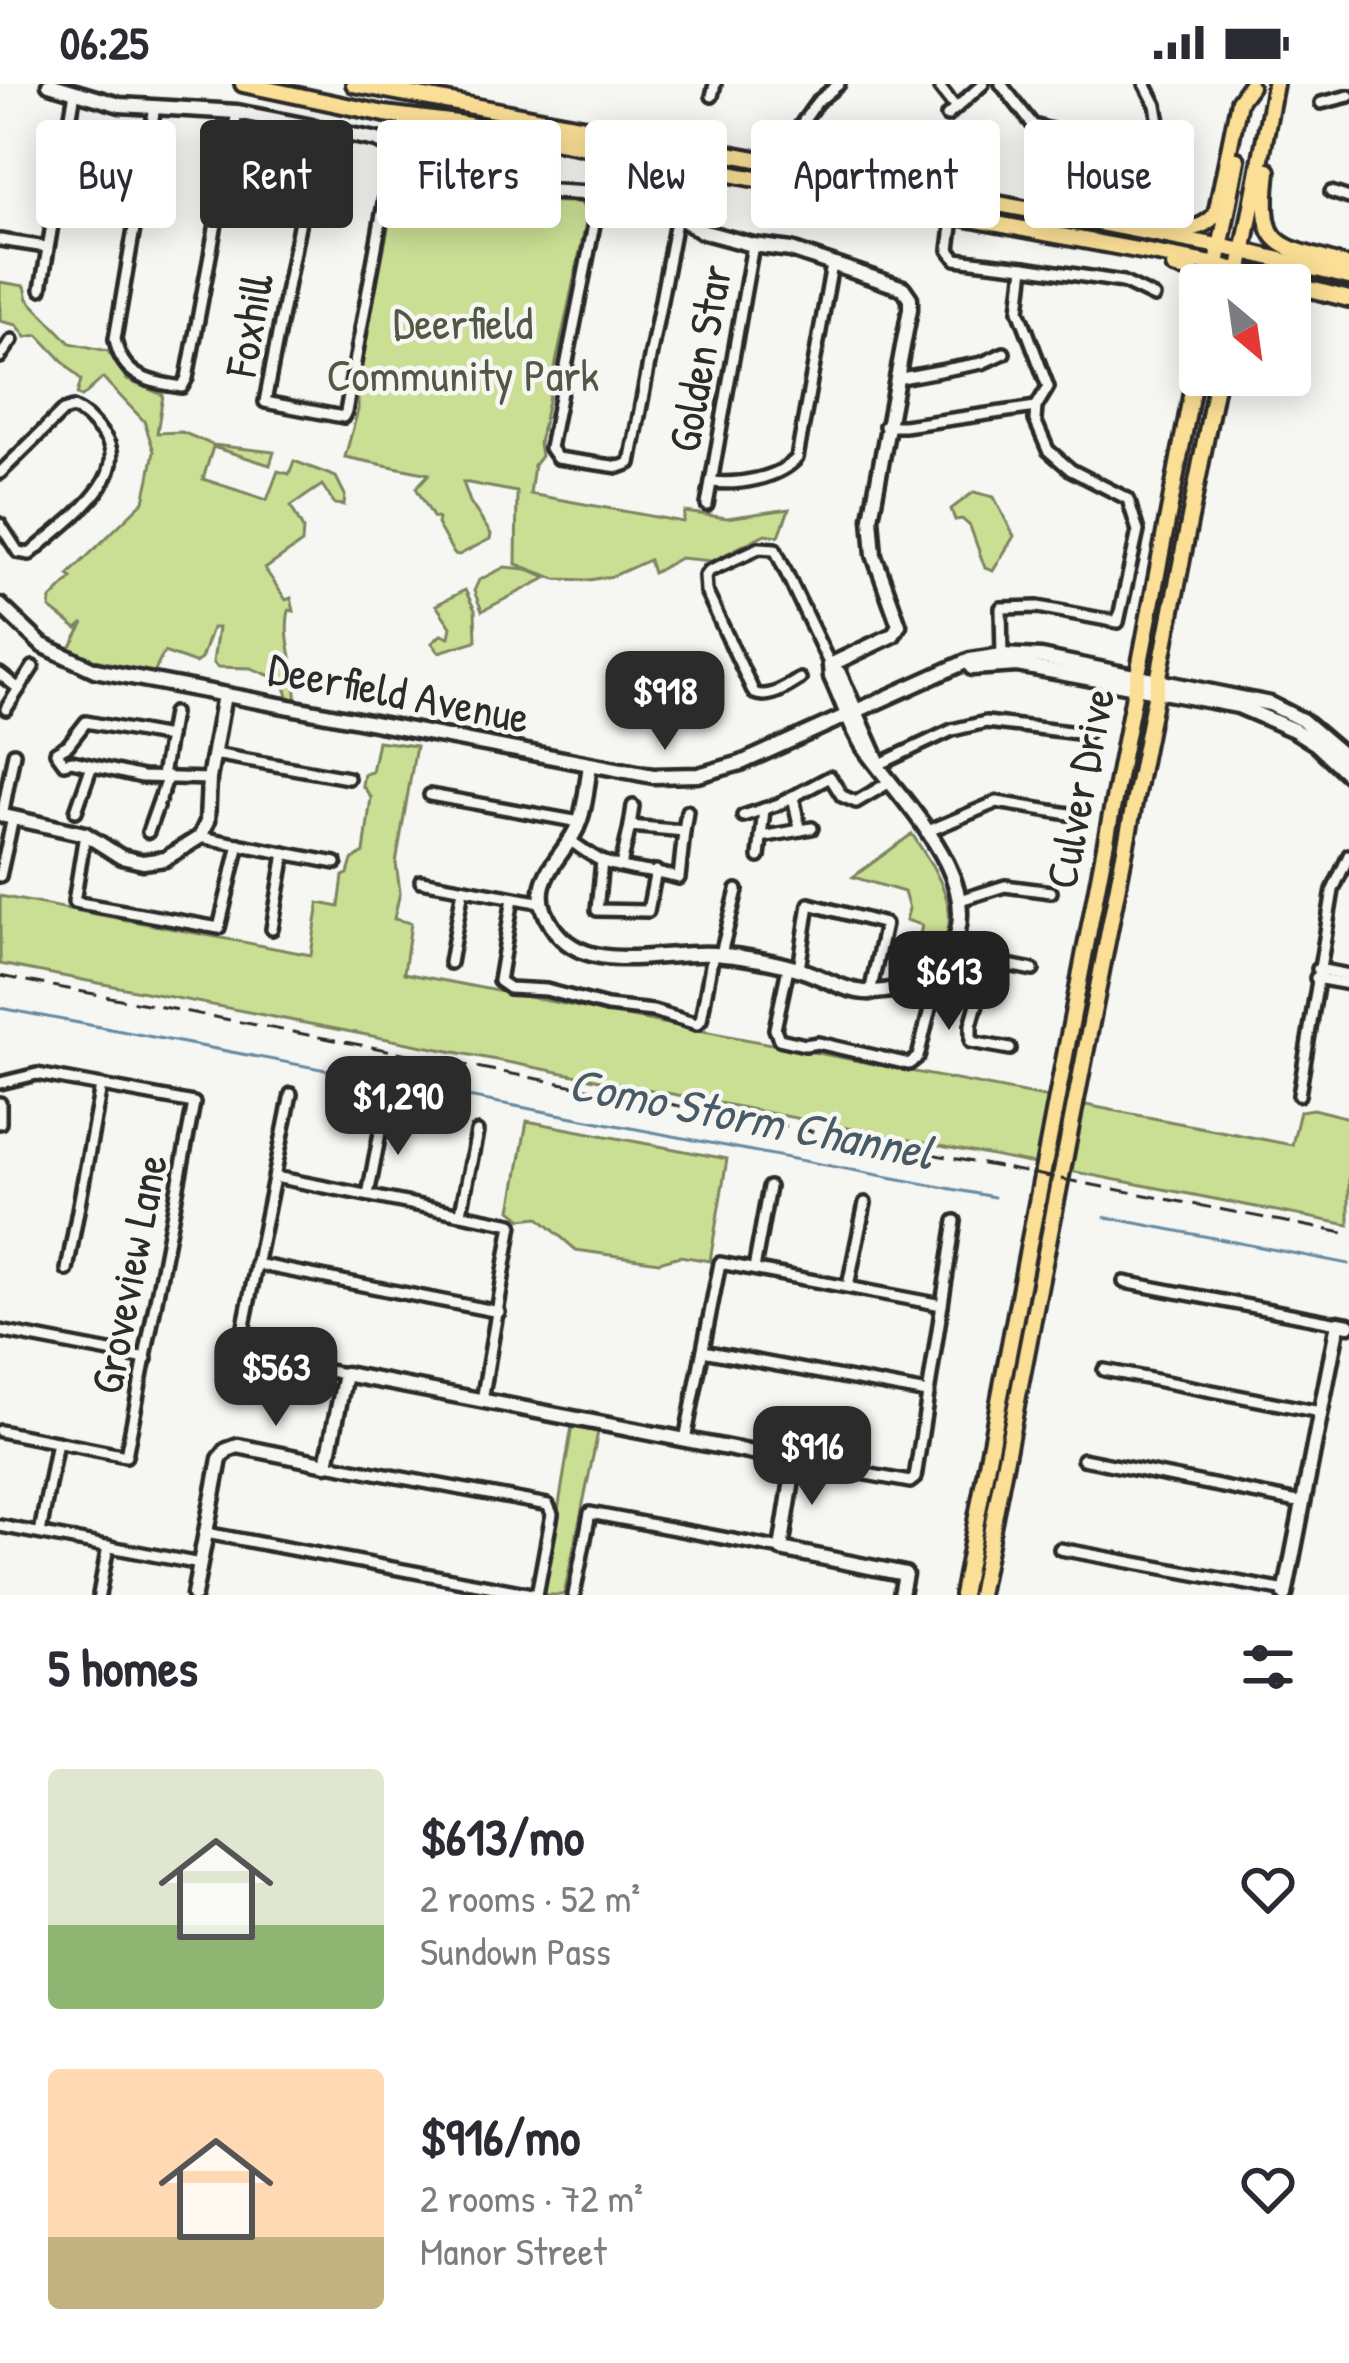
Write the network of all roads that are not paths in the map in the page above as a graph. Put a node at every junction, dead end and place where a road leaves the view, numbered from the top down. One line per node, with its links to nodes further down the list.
1 (49, 84): 11 (street)
2 (243, 84): 17 (main road)
3 (354, 84): 18 (main road)
4 (839, 84): 19 (street)
5 (982, 84): 10 (street)
6 (1001, 84): 20 (street)
7 (1144, 84): 21 (street)
8 (1275, 84): 23 (main road)
9 (1251, 85): 37 (main road); 40 (main road)
10 (940, 88)
11 (75, 92): 14 (street); 41 (street)
12 (1349, 96): 13 (street)
13 (1321, 103)
14 (155, 107): 15 (street); 15 (street)
15 (237, 112): 16 (street)
16 (278, 120)
17 (431, 120)
18 (474, 120)
19 (804, 120)
20 (1029, 120)
21 (1159, 120)
22 (561, 130): 28 (main road)
23 (1268, 130): 42 (main road); 50 (main road)
24 (561, 141): 25 (main road)
25 (751, 178)
26 (1331, 192): 27 (street)
27 (1349, 198)
28 (1024, 209)
29 (1000, 227): 43 (main road)
30 (299, 228): 31 (street, Foxhill)
31 (379, 228)
32 (593, 228): 33 (street)
33 (675, 228)
34 (696, 228): 39 (street)
35 (952, 228): 48 (street)
36 (1125, 228): 40 (main road)
37 (1178, 228)
38 (0, 239): 41 (street)
39 (753, 245): 47 (street); 65 (street, Golden Star)
40 (1221, 247): 42 (main road); 45 (main road)
41 (46, 248): 52 (street)
42 (1244, 251): 46 (main road); 51 (main road)
43 (1161, 256): 44 (main road); 49 (main road, Culver Drive)
44 (1211, 264)
45 (1217, 264)
46 (1242, 264)
47 (832, 265): 59 (street); 65 (street, Golden Star)
48 (1024, 267): 54 (street); 62 (street)
49 (1179, 267)
50 (1349, 267)
51 (1349, 277)
52 (41, 289)
53 (1311, 292): 55 (main road)
54 (1154, 297)
55 (1349, 299)
56 (12, 340): 58 (street)
57 (1004, 353): 59 (street)
58 (0, 357)
59 (896, 379): 63 (street)
60 (1191, 396): 66 (main road, Culver Drive)
61 (1214, 396): 68 (main road, Culver Drive)
62 (1036, 406): 63 (street); 71 (street)
63 (885, 425): 72 (street)
64 (0, 473): 69 (street)
65 (711, 482): 67 (street, Golden Star)
66 (1172, 492): 68 (main road); 76 (main road, Culver Drive)
67 (707, 506)
68 (1187, 520): 77 (main road, Culver Drive)
69 (0, 524)
70 (0, 605): 79 (street, Deerfield Avenue)
71 (1002, 660): 76 (street, Deerfield Avenue); 82 (street, Deerfield Avenue)
72 (830, 665): 75 (street); 82 (street)
73 (33, 667): 78 (street)
74 (0, 674): 78 (street)
75 (800, 679)
76 (1136, 681): 77 (street, Deerfield Avenue); 199 (main road, Culver Drive)
77 (1157, 684): 89 (street, Deerfield Avenue); 95 (street, Deerfield Avenue); 200 (main road, Culver Drive)
78 (19, 689): 80 (street)
79 (224, 695): 88 (street); 92 (street, Deerfield Avenue)
80 (6, 709)
81 (94, 710): 84 (street)
82 (852, 712): 91 (street); 92 (street, Deerfield Avenue)
83 (173, 713): 86 (street)
84 (86, 722): 86 (street); 93 (street)
85 (1087, 734): 91 (street)
86 (169, 737): 96 (street)
87 (14, 753): 94 (street)
88 (214, 754): 98 (street); 99 (street)
89 (1349, 760)
90 (822, 763): 97 (street)
91 (878, 765): 100 (street)
92 (590, 766): 110 (street)
93 (91, 768): 96 (street); 105 (street)
94 (5, 771): 108 (street)
95 (1349, 775)
96 (165, 776): 99 (street); 115 (street)
97 (830, 777): 100 (street); 102 (street)
98 (348, 778)
99 (209, 779): 118 (street)
100 (890, 782): 116 (street)
101 (430, 795): 110 (street)
102 (794, 796): 104 (street); 113 (street)
103 (633, 806): 111 (street)
104 (764, 809): 109 (street); 119 (street)
105 (76, 811)
106 (687, 811): 114 (street)
107 (1069, 814): 116 (street)
108 (5, 816): 117 (street); 129 (street)
109 (743, 816)
110 (580, 822): 120 (street)
111 (630, 826): 114 (street); 127 (street)
112 (812, 828): 113 (street)
113 (800, 830): 119 (street)
114 (684, 831): 128 (street)
115 (148, 832)
116 (926, 832): 135 (street)
117 (85, 834): 118 (street); 121 (street)
118 (200, 837): 121 (street)
119 (761, 837): 124 (street)
120 (569, 840): 125 (street); 136 (street)
121 (238, 844): 122 (street)
122 (285, 854): 126 (street); 137 (street)
123 (1349, 855): 144 (street)
124 (758, 857)
125 (602, 861): 127 (street); 128 (street)
126 (336, 863)
127 (621, 866): 128 (street)
128 (656, 871)
129 (0, 876)
130 (421, 881): 131 (street)
131 (463, 889): 134 (street); 141 (street)
132 (737, 890): 139 (street)
133 (1051, 892): 135 (street)
134 (513, 898): 136 (street); 139 (street)
135 (960, 900): 138 (street)
136 (543, 903): 139 (street)
137 (272, 929)
138 (950, 953): 140 (street); 145 (street)
139 (717, 954): 142 (street)
140 (988, 962): 143 (street); 148 (street)
141 (450, 963)
142 (794, 969): 145 (street); 147 (street); 147 (street)
143 (1033, 970)
144 (1317, 973): 146 (street); 152 (street)
145 (924, 977): 147 (street)
146 (1349, 980)
147 (870, 993)
148 (1010, 1049)
149 (0, 1083): 150 (street)
150 (101, 1086): 165 (street); 173 (street, Groveview Lane)
151 (291, 1094): 157 (street)
152 (1299, 1095)
153 (0, 1103): 155 (street)
154 (384, 1112): 159 (street)
155 (0, 1123)
156 (477, 1132): 161 (street)
157 (274, 1178): 159 (street); 163 (street)
158 (769, 1187): 164 (street)
159 (368, 1195): 161 (street)
160 (865, 1203): 167 (street)
161 (461, 1212): 169 (street)
162 (955, 1221): 168 (street)
163 (256, 1264): 169 (street); 175 (street)
164 (754, 1269): 167 (street); 172 (street)
165 (67, 1270)
166 (1124, 1282): 170 (street)
167 (848, 1286): 168 (street)
168 (942, 1305): 176 (street)
169 (499, 1312): 177 (street)
170 (1343, 1324): 178 (street)
171 (0, 1331): 173 (street)
172 (703, 1351): 176 (street); 180 (street)
173 (146, 1359): 181 (street, Groveview Lane)
174 (1104, 1370): 178 (street)
175 (345, 1374): 177 (street); 184 (street)
176 (927, 1393): 183 (street)
177 (482, 1400): 180 (street)
178 (1321, 1412): 185 (street)
179 (0, 1431): 181 (street)
180 (685, 1439): 183 (street)
181 (57, 1442): 188 (street)
182 (1083, 1459): 185 (street)
183 (795, 1460): 190 (street)
184 (327, 1464): 187 (street); 196 (street)
185 (1303, 1503): 193 (street)
186 (0, 1526): 188 (street)
187 (206, 1532): 192 (street); 196 (street)
188 (40, 1534): 189 (street)
189 (108, 1546): 192 (street); 194 (street)
190 (782, 1549): 197 (street); 198 (street)
191 (1060, 1549): 193 (street)
192 (200, 1564): 195 (street)
193 (1286, 1593)
194 (99, 1595)
195 (194, 1595)
196 (537, 1595)
197 (574, 1595)
198 (901, 1595)
199 (962, 1595)
200 (979, 1595)

